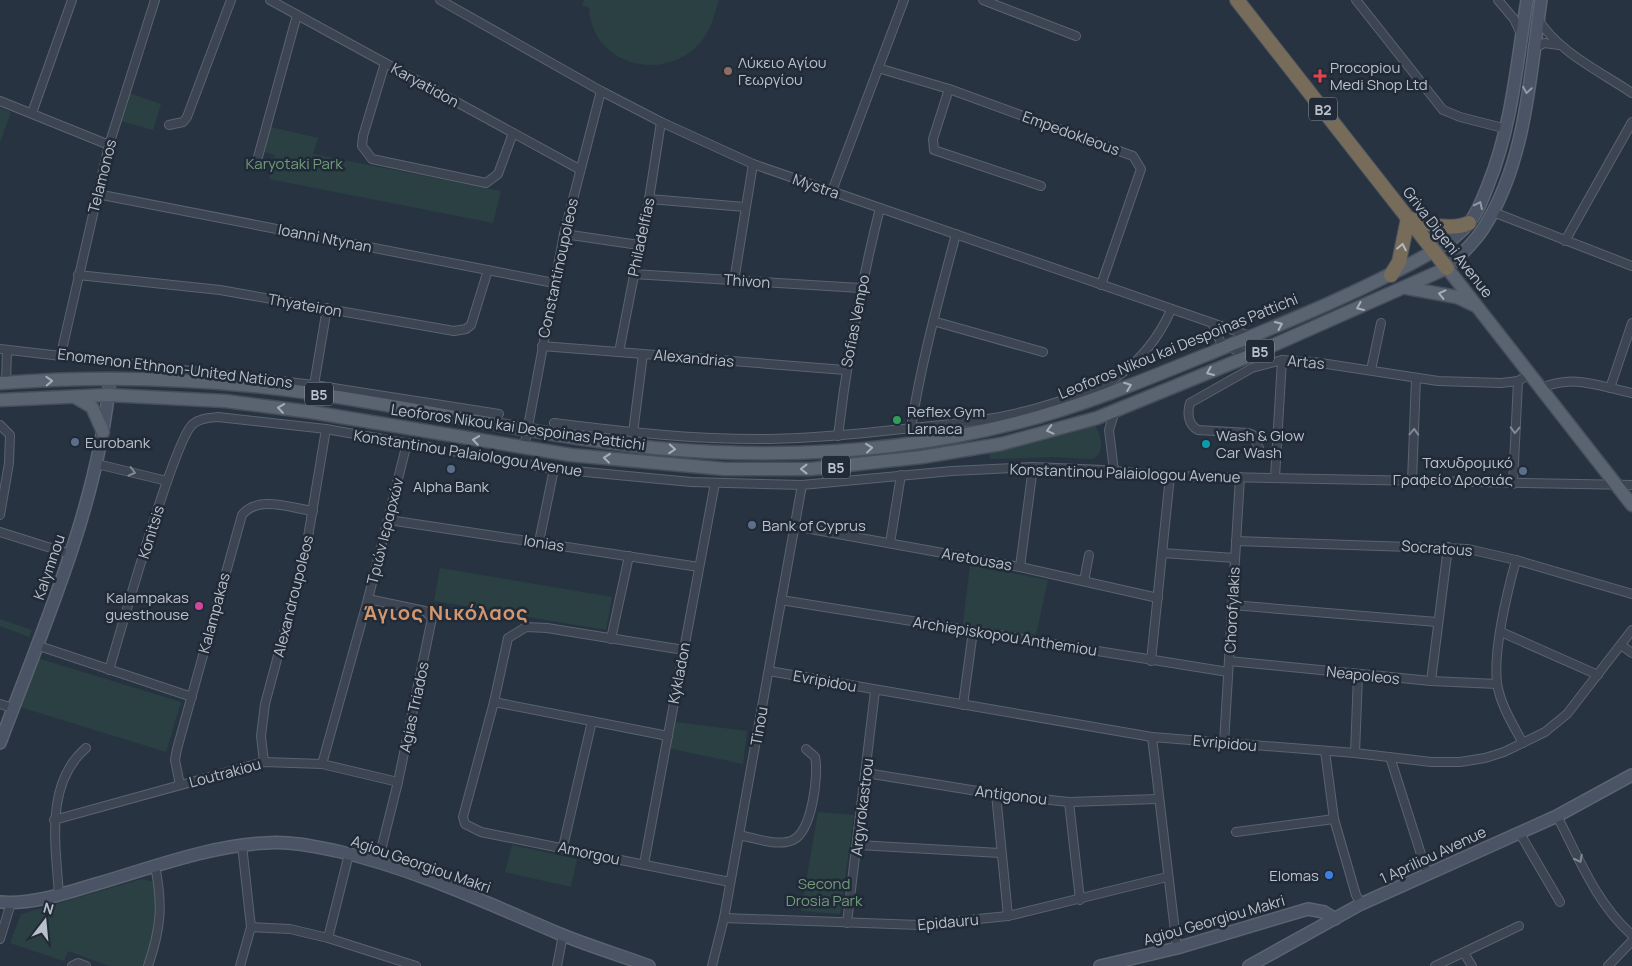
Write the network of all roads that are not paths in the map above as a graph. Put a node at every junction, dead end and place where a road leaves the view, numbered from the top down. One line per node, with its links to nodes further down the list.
1 (72, 0): 25 (street)
2 (155, 0): 31 (street, Telamonos)
3 (231, 0): 28 (street)
4 (270, 0): 13 (street, Karyatidon)
5 (440, 0): 22 (street, Mystra)
6 (904, 0): 20 (street)
7 (983, 0): 16 (street)
8 (1237, 0): 42 (highway, Griva Digeni Avenue / B2)
9 (1356, 0): 29 (street)
10 (1498, 0): 15 (street)
11 (1527, 0): 15 (street)
12 (1540, 0): 14 (street)
13 (297, 15): 19 (street, Karyatidon); 32 (street)
14 (1538, 19): 17 (street); 18 (street)
15 (1522, 34): 29 (street)
16 (1076, 36)
17 (1563, 47): 18 (street); 23 (street)
18 (1533, 49): 41 (street, one-way to 41)
19 (385, 63): 30 (street, Karyatidon); 30 (street)
20 (878, 68): 21 (street, Empedokleous); 36 (street)
21 (949, 90): 35 (street); 57 (street, Empedokleous)
22 (601, 91): 26 (street, Mystra); 34 (street, Constantinoupoleos)
23 (1632, 93)
24 (0, 101): 25 (street)
25 (32, 113): 31 (street)
26 (662, 122): 33 (street, Mystra); 38 (street, Philadelfias)
27 (1632, 122): 46 (street)
28 (169, 125)
29 (1507, 128): 43 (street, one-way to 29)
30 (513, 133): 34 (street, Karyatidon)
31 (108, 145): 37 (street, Telamonos)
32 (258, 157)
33 (753, 164): 36 (street, Mystra); 39 (street)
34 (579, 169): 44 (street, Constantinoupoleos)
35 (1041, 186)
36 (832, 191): 40 (street, Mystra)
37 (97, 194): 51 (street, Ioanni Ntynan); 53 (street, Telamonos)
38 (649, 199): 39 (street); 47 (street, Philadelfias)
39 (745, 207): 55 (street)
40 (880, 208): 45 (street, Mystra); 58 (street, Sofias Vempo)
41 (1493, 212): 46 (street); 50 (street)
42 (1408, 218): 43 (highway); 48 (highway, Griva Digeni Avenue / B2); 54 (highway, one-way to 42)
43 (1469, 223): 48 (street)
44 (564, 234): 47 (street); 56 (street, Constantinoupoleos)
45 (956, 234): 57 (street, Mystra); 63 (street)
46 (1564, 241): 49 (street)
47 (639, 245): 52 (street, Philadelfias)
48 (1434, 251): 50 (highway, Griva Digeni Avenue / B2); 54 (main road, Leoforos Nikou kai Despoinas Pattichi / B5)
49 (1632, 266)
50 (1447, 268): 59 (main road, Leoforos Nikou kai Despoinas Pattichi / B5); 60 (main road, Griva Digeni Avenue / B2)
51 (488, 270): 56 (street, Ioanni Ntynan); 61 (street, Thyateiron)
52 (633, 274): 55 (street, Thivon); 71 (street, Philadelfias)
53 (78, 275): 61 (street, Thyateiron); 73 (street, Telamonos)
54 (1391, 275): 67 (main road, Leoforos Nikou kai Despoinas Pattichi / B5, one-way to 54)
55 (734, 281): 58 (street, Thivon)
56 (554, 283): 68 (street, Constantinoupoleos)
57 (1101, 285): 62 (street, Mystra)
58 (860, 288): 77 (street, Sofias Vempo)
59 (1404, 288): 60 (main road, one-way to 59); 75 (main road, Leoforos Nikou kai Despoinas Pattichi / B5, one-way to 75)
60 (1478, 307): 79 (main road, Griva Digeni Avenue / B2)
61 (327, 308): 84 (street)
62 (1171, 310): 66 (street, Mystra); 97 (street)
63 (933, 321): 72 (street); 97 (street)
64 (1381, 322): 78 (street)
65 (1632, 323): 86 (street)
66 (1213, 324): 67 (street, Mystra); 69 (street)
67 (1252, 337): 69 (main road, Leoforos Nikou kai Despoinas Pattichi / B5)
68 (542, 346): 71 (street, Alexandrias); 100 (street, Constantinoupoleos)
69 (1227, 346): 75 (street); 100 (main road, Leoforos Nikou kai Despoinas Pattichi / B5, one-way to 69)
70 (3, 350): 73 (street, Enomenon Ethnon-United Nations); 83 (street)
71 (619, 352): 74 (street, Alexandrias)
72 (1043, 352)
73 (61, 354): 84 (street, Enomenon Ethnon-United Nations)
74 (642, 354): 77 (street, Alexandrias); 102 (street)
75 (1248, 356): 91 (main road, Leoforos Nikou kai Despoinas Pattichi / B5, one-way to 91)
76 (1282, 360): 78 (street, Artas); 106 (street, Artas); 114 (street)
77 (845, 370): 103 (street, Sofias Vempo)
78 (1371, 370): 80 (street, Artas)
79 (1530, 374): 82 (street); 85 (main road, Griva Digeni Avenue / B2)
80 (1416, 378): 82 (street, Artas); 116 (street, one-way to 80)
81 (110, 379): 83 (main road, Leoforos Nikou kai Despoinas Pattichi / B5, one-way to 81); 88 (street, Kalymnou); 100 (main road, Leoforos Nikou kai Despoinas Pattichi / B5)
82 (1518, 381): 118 (street, one-way to 118)
83 (3, 383)
84 (314, 385): 92 (street, Enomenon Ethnon-United Nations)
85 (1541, 388): 86 (street); 120 (main road, Griva Digeni Avenue / B2)
86 (1610, 388): 87 (street)
87 (1632, 393)
88 (108, 395): 89 (main road, Leoforos Nikou kai Despoinas Pattichi / B5); 101 (street, Kalymnou); 105 (main road, Leoforos Nikou kai Despoinas Pattichi / B5, one-way to 88)
89 (75, 396): 90 (main road, Leoforos Nikou kai Despoinas Pattichi / B5); 101 (main road)
90 (0, 400)
91 (1115, 411): 94 (main road, Leoforos Nikou kai Despoinas Pattichi / B5); 99 (street)
92 (499, 414)
93 (218, 417): 98 (street, Konstantinou Palaiologou Avenue); 115 (street, Konitsis)
94 (1097, 418): 99 (street); 105 (main road, Leoforos Nikou kai Despoinas Pattichi / B5, one-way to 105)
95 (554, 423): 102 (street)
96 (0, 425): 124 (street)
97 (911, 428): 103 (street)
98 (326, 430): 104 (street, Konstantinou Palaiologou Avenue); 123 (street, Alexandroupoleos)
99 (1109, 430): 110 (street)
100 (527, 431): 105 (street, Constantinoupoleos)
101 (103, 432): 107 (street, Kalymnou)
102 (633, 433): 103 (street)
103 (838, 436)
104 (407, 443): 109 (street, Konstantinou Palaiologou Avenue); 125 (street, Τριών Ιεραρχών)
105 (524, 448)
106 (1259, 448)
107 (97, 464): 115 (street, one-way to 115); 133 (street, Kalymnou)
108 (1033, 467): 110 (street, Konstantinou Palaiologou Avenue); 111 (street, Konstantinou Palaiologou Avenue); 139 (street)
109 (554, 469): 117 (street, Konstantinou Palaiologou Avenue); 129 (street)
110 (1114, 471): 112 (street, Konstantinou Palaiologou Avenue)
111 (901, 476): 119 (street, Konstantinou Palaiologou Avenue); 130 (street)
112 (1170, 476): 113 (street, Konstantinou Palaiologou Avenue); 132 (street)
113 (1240, 477): 114 (street, Konstantinou Palaiologou Avenue); 128 (street, Chorofylakis)
114 (1275, 477): 116 (street, Konstantinou Palaiologou Avenue)
115 (167, 481): 157 (street, Konitsis)
116 (1412, 481): 118 (street, Konstantinou Palaiologou Avenue)
117 (715, 483): 119 (street, Konstantinou Palaiologou Avenue); 138 (street, Kykladon)
118 (1513, 484): 120 (street, Konstantinou Palaiologou Avenue)
119 (802, 485): 126 (street, Tinou)
120 (1616, 485): 121 (street, Konstantinou Palaiologou Avenue); 122 (main road, Griva Digeni Avenue / B2)
121 (1632, 485)
122 (1632, 505)
123 (312, 511): 165 (street, Kalampakas); 181 (street, Alexandroupoleos)
124 (0, 515)
125 (389, 520): 129 (street, Ionias); 143 (street, Τριών Ιεραρχών)
126 (794, 526): 130 (street, Aretousas); 144 (street, Tinou)
127 (0, 532): 133 (street)
128 (1236, 541): 131 (street, Socratous); 136 (street, Chorofylakis)
129 (539, 542): 135 (street, Ionias)
130 (890, 544): 139 (street, Aretousas)
131 (1448, 547): 137 (street, Socratous); 146 (street)
132 (1162, 553): 136 (street); 142 (street)
133 (70, 554): 151 (street, Kalymnou)
134 (1089, 555): 140 (street)
135 (629, 556): 138 (street, Ionias); 150 (street)
136 (1235, 558): 145 (street, Chorofylakis)
137 (1516, 560): 141 (street, Socratous); 149 (street)
138 (699, 567): 153 (street, Kykladon)
139 (1020, 567): 140 (street, Aretousas)
140 (1084, 581): 142 (street, Aretousas)
141 (1632, 594)
142 (1158, 598): 155 (street)
143 (368, 599): 182 (street, Τριών Ιεραρχών); 185 (street, Agias Triados)
144 (781, 600): 148 (street, Archiepiskopou Anthemiou); 158 (street, Tinou)
145 (1232, 606): 146 (street); 156 (street, Chorofylakis)
146 (1437, 622): 162 (street)
147 (1632, 630): 152 (street, Evripidou)
148 (973, 631): 155 (street, Archiepiskopou Anthemiou); 168 (street)
149 (1501, 632): 161 (street); 163 (street)
150 (611, 638): 153 (street); 166 (street)
151 (36, 645): 157 (street); 169 (street, Kalymnou)
152 (1621, 645): 154 (street); 161 (street, Evripidou)
153 (684, 650): 171 (street, Kykladon)
154 (1632, 653)
155 (1151, 661): 159 (street, Archiepiskopou Anthemiou)
156 (1229, 661): 159 (street, Chorofylakis); 160 (street, Neapoleos)
157 (109, 670): 165 (street)
158 (768, 671): 164 (street, Evripidou); 195 (street, Tinou)
159 (1228, 672): 174 (street, Chorofylakis)
160 (1358, 675): 162 (street, Neapoleos); 179 (street)
161 (1598, 675): 175 (street, Evripidou)
162 (1432, 681): 163 (street, Neapoleos)
163 (1497, 684): 175 (street)
164 (875, 691): 168 (street, Evripidou); 183 (street, Argyrokastrou)
165 (192, 697): 186 (street, Kalampakas)
166 (494, 702): 170 (street); 198 (street, Amorgou)
167 (0, 704): 169 (street)
168 (963, 705): 172 (street, Evripidou)
169 (13, 708): 173 (street, Kalymnou)
170 (592, 721): 171 (street); 198 (street)
171 (668, 736): 202 (street, Kykladon)
172 (1152, 737): 174 (street, Evripidou); 188 (street)
173 (0, 743)
174 (1224, 743): 178 (street, Evripidou)
175 (1523, 744): 180 (street, Evripidou)
176 (86, 748): 192 (street)
177 (806, 749): 195 (street)
178 (1325, 751): 179 (street, Evripidou); 191 (street)
179 (1355, 753): 180 (street, Evripidou)
180 (1390, 757): 204 (street)
181 (264, 762): 182 (street, Loutrakiou); 186 (street, Loutrakiou)
182 (322, 764): 185 (street, Loutrakiou)
183 (866, 773): 187 (street, Antigonou); 197 (street, Argyrokastrou)
184 (1632, 775): 190 (street, 1 Apriliou Avenue)
185 (398, 782): 201 (street, Agias Triados)
186 (180, 785): 192 (street, Loutrakiou)
187 (996, 794): 189 (street, Antigonou); 199 (street)
188 (1157, 798): 189 (street, Antigonou); 205 (street)
189 (1069, 802): 208 (street)
190 (1557, 816): 194 (street, 1 Apriliou Avenue); 219 (street, one-way to 219)
191 (1334, 819): 193 (street); 211 (street)
192 (54, 820): 207 (street)
193 (1236, 832)
194 (1520, 832): 204 (street, 1 Apriliou Avenue); 209 (street)
195 (739, 835): 206 (street, Tinou)
196 (242, 845): 200 (street, Agiou Georgiou Makri); 203 (street, Agiou Georgiou Makri); 217 (street)
197 (858, 845): 199 (street); 215 (street, Argyrokastrou)
198 (563, 847): 202 (street, Amorgou)
199 (1000, 853): 212 (street)
200 (349, 854): 201 (street, Agiou Georgiou Makri); 220 (street)
201 (378, 862): 218 (street, Agiou Georgiou Makri)
202 (644, 864): 206 (street, Amorgou)
203 (155, 866): 207 (street, Agiou Georgiou Makri); 228 (street)
204 (1427, 873): 211 (street, 1 Apriliou Avenue)
205 (1167, 878): 208 (street, Epidauru); 223 (street)
206 (730, 882): 213 (street, Tinou)
207 (59, 895): 210 (street, Agiou Georgiou Makri)
208 (1080, 900): 212 (street, Epidauru)
209 (1560, 902)
210 (5, 903): 221 (street)
211 (1361, 904): 214 (street, 1 Apriliou Avenue)
212 (1008, 916): 215 (street, Epidauru)
213 (724, 918): 215 (street, Epidauru); 233 (street, Tinou)
214 (1335, 919): 223 (street, Agiou Georgiou Makri); 235 (street, 1 Apriliou Avenue)
215 (847, 923)
216 (1520, 926): 224 (street)
217 (251, 927): 220 (street); 229 (street)
218 (563, 935): 231 (street); 232 (street, Agiou Georgiou Makri)
219 (1632, 935)
220 (328, 938): 226 (street)
221 (0, 939)
222 (1632, 941): 238 (street)
223 (1177, 948): 234 (street, Agiou Georgiou Makri)
224 (1464, 953): 236 (street); 237 (street)
225 (75, 964): 227 (street)
226 (403, 964): 230 (street)
227 (86, 966)
228 (148, 966)
229 (240, 966)
230 (416, 966)
231 (557, 966)
232 (650, 966)
233 (712, 966)
234 (1100, 966)
235 (1249, 966)
236 (1434, 966)
237 (1472, 966)
238 (1608, 966)

